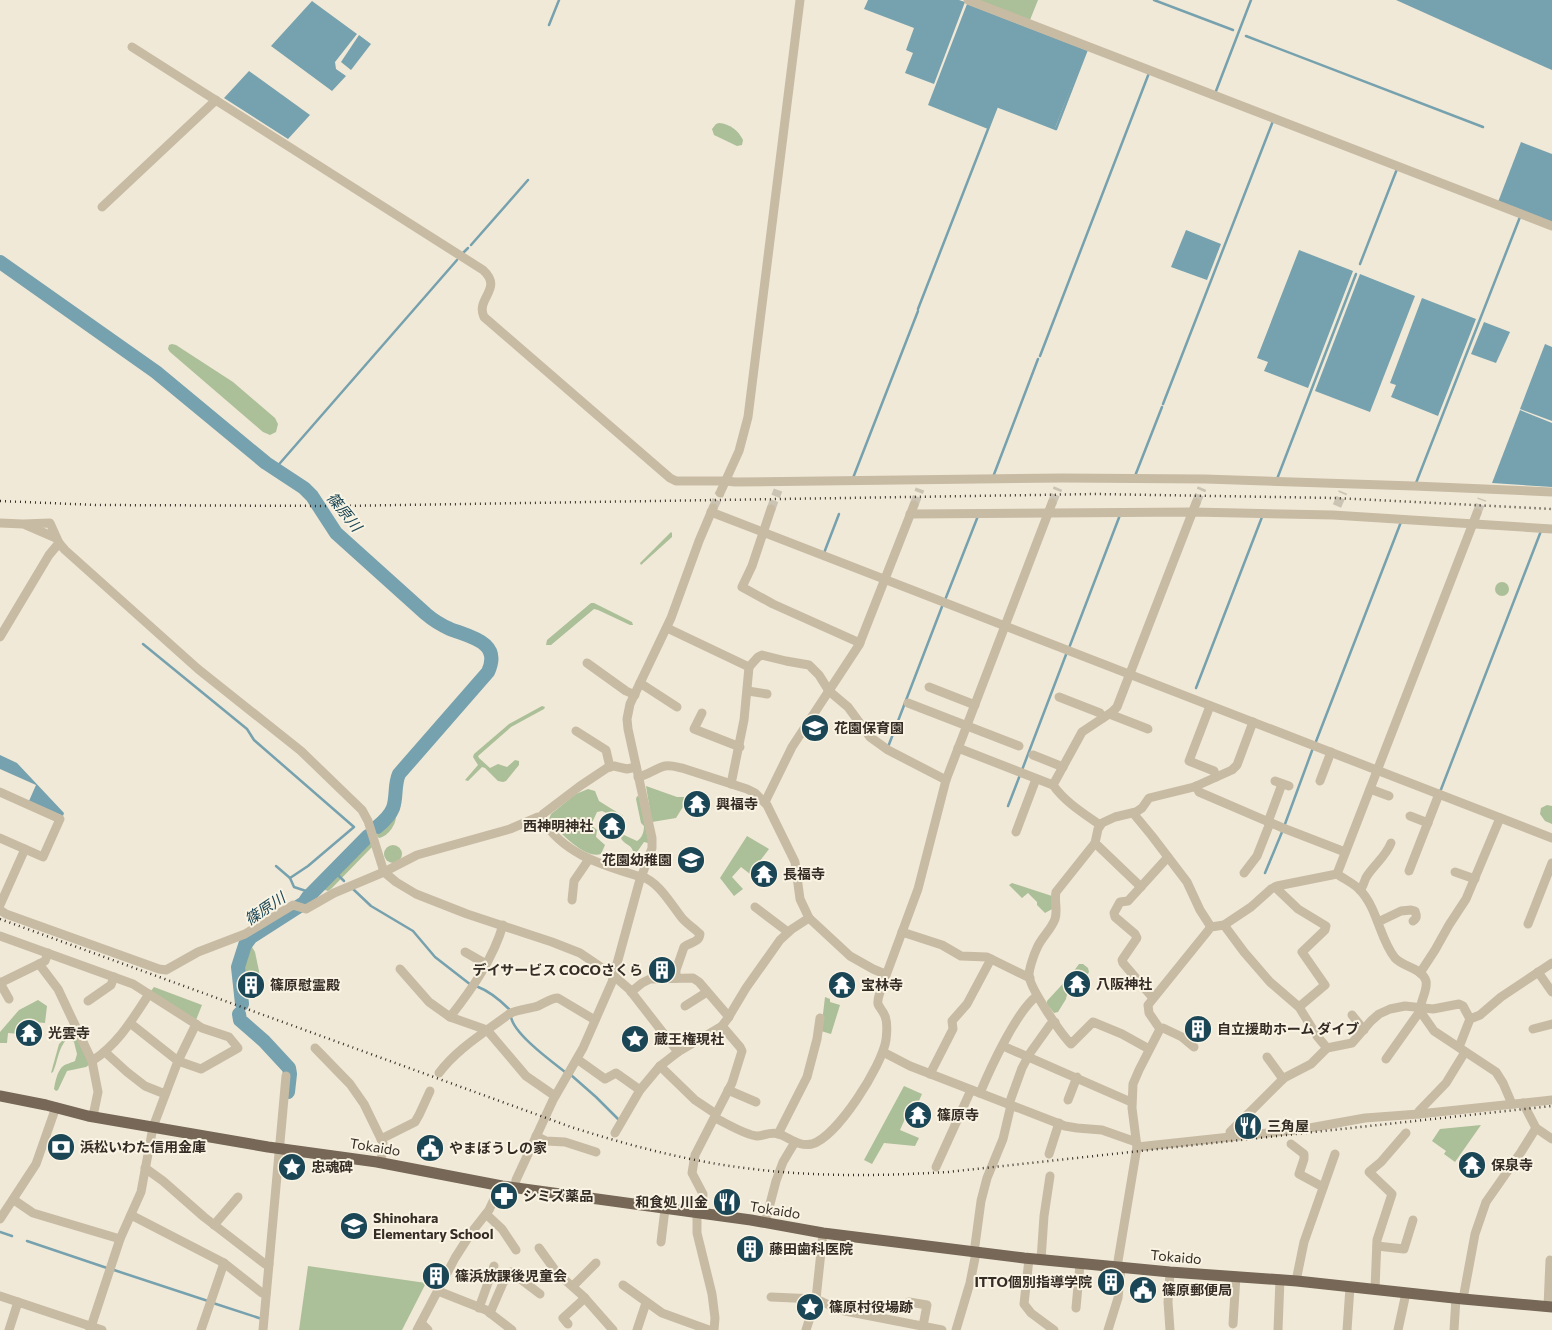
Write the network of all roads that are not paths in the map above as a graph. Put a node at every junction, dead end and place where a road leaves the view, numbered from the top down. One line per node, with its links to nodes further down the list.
1 (800, 0): 9 (street)
2 (968, 0): 6 (street)
3 (132, 47): 4 (street)
4 (216, 100): 5 (street); 9 (street)
5 (102, 207)
6 (1552, 226)
7 (1062, 478): 8 (street); 10 (street); 12 (street)
8 (924, 480): 9 (street); 11 (street)
9 (726, 481): 14 (street)
10 (1058, 488)
11 (920, 489)
12 (1486, 489): 13 (street); 15 (street)
13 (1552, 492)
14 (720, 493)
15 (1482, 499)
16 (914, 505): 22 (street)
17 (1337, 506): 23 (street)
18 (1050, 508): 19 (street); 22 (street); 30 (street)
19 (1194, 508): 23 (street); 36 (street)
20 (771, 510): 27 (street)
21 (1477, 513): 25 (street)
22 (910, 514): 29 (street)
23 (1334, 515): 25 (street)
24 (0, 523): 28 (street)
25 (1473, 523): 26 (street); 61 (street)
26 (1552, 528)
27 (763, 531): 29 (street); 31 (street); 33 (street)
28 (58, 541): 32 (street); 94 (street)
29 (885, 579): 30 (street); 33 (street)
30 (1006, 626): 36 (street); 45 (street)
31 (667, 628): 35 (street); 37 (street)
32 (0, 636)
33 (860, 643): 40 (street)
34 (587, 663): 42 (street)
35 (749, 666): 39 (street); 40 (street)
36 (1130, 674): 46 (street); 49 (street)
37 (640, 683): 42 (street); 47 (street)
38 (929, 687): 45 (street)
39 (748, 690): 41 (street); 55 (street)
40 (829, 691): 65 (street); 75 (street)
41 (767, 694)
42 (635, 695): 62 (street)
43 (1058, 697): 49 (street)
44 (908, 703): 51 (street)
45 (975, 705): 51 (street)
46 (1210, 706): 50 (street); 63 (street)
47 (677, 707)
48 (702, 713): 55 (street)
49 (1107, 715): 52 (street); 60 (street)
50 (1253, 722): 57 (street); 63 (street)
51 (967, 726): 54 (street); 56 (street)
52 (1148, 729)
53 (576, 731): 59 (street)
54 (1019, 746)
55 (740, 747): 67 (street)
56 (958, 748): 64 (street); 65 (street)
57 (1331, 752): 61 (street); 66 (street)
58 (1033, 755): 60 (street)
59 (610, 767): 62 (street); 78 (street)
60 (1063, 767): 69 (street)
61 (1377, 770): 71 (street); 73 (street)
62 (637, 772): 67 (street); 98 (street)
63 (1216, 776): 70 (street)
64 (1036, 779): 69 (street); 83 (street)
65 (946, 780): 116 (street)
66 (1320, 781)
67 (731, 784): 75 (street)
68 (1282, 784): 80 (street)
69 (1053, 786): 82 (street)
70 (1196, 786): 76 (street); 80 (street)
71 (1370, 789): 74 (street); 89 (street)
72 (0, 792): 88 (street)
73 (1439, 794): 79 (street); 81 (street)
74 (1389, 796)
75 (766, 802): 108 (street)
76 (1133, 813): 82 (street); 90 (street)
77 (1410, 816): 81 (street)
78 (542, 817): 91 (street); 94 (street)
79 (1500, 818): 85 (street); 99 (street)
80 (1269, 822): 89 (street); 96 (street)
81 (1428, 823): 93 (street)
82 (1100, 825): 86 (street)
83 (1016, 832)
84 (0, 838): 88 (street)
85 (1552, 838)
86 (1095, 843): 101 (street); 131 (street)
87 (1391, 843): 103 (street)
88 (25, 849): 100 (street)
89 (1345, 852): 97 (street)
90 (1168, 857): 101 (street); 114 (street)
91 (589, 859): 98 (street); 104 (street)
92 (1552, 863): 111 (street)
93 (1409, 871)
94 (384, 872): 107 (street); 112 (street)
95 (1455, 872): 99 (street)
96 (1244, 873)
97 (1337, 874): 102 (street); 103 (street)
98 (641, 876): 128 (street); 130 (street)
99 (1475, 880): 126 (street)
100 (4, 887): 105 (street)
101 (1141, 887): 138 (street)
102 (1275, 887): 113 (street); 142 (street)
103 (1360, 890): 110 (street)
104 (572, 900)
105 (0, 905)
106 (755, 907): 115 (street)
107 (0, 910)
108 (809, 918): 115 (street); 127 (street)
109 (1413, 921): 110 (street)
110 (1378, 922): 126 (street)
111 (1528, 924)
112 (503, 925): 123 (street); 128 (street)
113 (1224, 925): 114 (street); 142 (street)
114 (1211, 927): 138 (street)
115 (788, 932): 145 (street)
116 (902, 932): 120 (street); 127 (street)
117 (0, 937): 119 (street)
118 (464, 952): 123 (street)
119 (48, 953): 122 (street); 129 (street)
120 (991, 959): 131 (street); 176 (street)
121 (1552, 963): 125 (street)
122 (39, 964): 132 (street); 172 (street)
123 (486, 964): 146 (street)
124 (400, 968): 146 (street)
125 (1538, 972): 135 (street); 148 (street)
126 (1420, 973): 143 (street)
127 (885, 974): 167 (street)
128 (614, 976): 133 (street); 149 (street)
129 (114, 977): 136 (street); 140 (street)
130 (676, 978): 133 (street); 134 (street)
131 (1030, 978): 137 (street)
132 (0, 982): 139 (street)
133 (632, 992): 166 (street)
134 (707, 992): 141 (street); 145 (street)
135 (1552, 992)
136 (149, 994): 151 (street); 152 (street)
137 (1037, 996): 150 (street); 159 (street)
138 (1153, 998): 155 (street)
139 (9, 999)
140 (88, 1001)
141 (685, 1006)
142 (1299, 1007): 162 (street)
143 (1420, 1009): 148 (street); 158 (street); 164 (street); 171 (street)
144 (1352, 1015): 158 (street)
145 (729, 1016): 154 (street)
146 (450, 1017): 157 (street)
147 (820, 1018): 204 (street)
148 (1470, 1019): 164 (street)
149 (595, 1020): 157 (street); 170 (street)
150 (1055, 1022): 163 (street); 168 (street)
151 (130, 1024): 165 (street); 173 (street)
152 (196, 1024): 173 (street); 173 (street)
153 (1552, 1024): 156 (street)
154 (722, 1026): 166 (street); 182 (street)
155 (1160, 1029): 160 (street); 163 (street)
156 (1534, 1029)
157 (487, 1030): 175 (street); 187 (street)
158 (1364, 1030): 162 (street)
159 (1003, 1046): 168 (street); 184 (street)
160 (1194, 1047)
161 (315, 1048): 207 (street)
162 (1327, 1048): 179 (street)
163 (1149, 1049): 191 (street)
164 (1462, 1049): 194 (street); 196 (street)
165 (105, 1052): 172 (street); 185 (street)
166 (678, 1052): 174 (street)
167 (883, 1052): 176 (street); 209 (street)
168 (1028, 1057): 178 (street); 193 (street)
169 (1267, 1057): 179 (street)
170 (577, 1059): 181 (street); 187 (street)
171 (1386, 1059)
172 (92, 1061): 197 (street)
173 (178, 1061): 185 (street)
174 (660, 1066): 181 (street); 198 (street)
175 (439, 1073)
176 (930, 1074): 183 (street)
177 (286, 1076): 212 (street)
178 (1077, 1077): 188 (street); 191 (street)
179 (1283, 1079): 206 (street)
180 (430, 1090): 207 (street)
181 (640, 1090): 203 (street)
182 (728, 1090): 190 (street); 198 (street)
183 (971, 1090): 184 (street); 217 (street)
184 (980, 1093): 193 (street)
185 (165, 1094): 200 (street)
186 (0, 1096): 195 (main road, Tokaido)
187 (555, 1096): 205 (street)
188 (1068, 1100)
189 (1552, 1100): 192 (street)
190 (756, 1102)
191 (1132, 1102): 210 (street)
192 (1522, 1103): 194 (street); 201 (street)
193 (1010, 1104): 199 (street); 240 (street)
194 (1512, 1104): 196 (street)
195 (56, 1107): 197 (main road, Tokaido); 225 (street)
196 (1419, 1114): 206 (street)
197 (92, 1116): 200 (main road, Tokaido)
198 (716, 1116): 204 (street); 228 (street)
199 (1059, 1123): 210 (street); 214 (street)
200 (152, 1127): 212 (main road, Tokaido); 218 (street)
201 (1536, 1128): 208 (street); 266 (street)
202 (1406, 1133): 237 (street)
203 (615, 1134)
204 (778, 1134): 209 (street)
205 (536, 1136): 213 (street); 222 (street)
206 (1231, 1136): 210 (street)
207 (381, 1138): 216 (street)
208 (1552, 1139)
209 (796, 1142): 232 (street)
210 (1136, 1144): 249 (street)
211 (1291, 1144): 221 (street)
212 (282, 1149): 216 (main road, Tokaido); 246 (street)
213 (596, 1152)
214 (1048, 1154)
215 (1335, 1154): 221 (street)
216 (381, 1163): 220 (main road, Tokaido)
217 (936, 1167)
218 (145, 1168): 229 (street); 233 (street)
219 (1050, 1176): 242 (street)
220 (498, 1185): 222 (main road, Tokaido); 227 (street)
221 (1323, 1187): 253 (street)
222 (515, 1188): 226 (main road, Tokaido)
223 (238, 1197): 233 (street)
224 (0, 1202): 225 (street)
225 (12, 1203): 230 (street); 235 (street)
226 (665, 1209): 228 (main road, Tokaido); 236 (street)
227 (486, 1214): 239 (street); 258 (street)
228 (699, 1214): 232 (main road, Tokaido); 288 (street)
229 (131, 1215): 235 (street); 244 (street)
230 (0, 1219)
231 (1413, 1220): 237 (street)
232 (765, 1223): 234 (main road, Tokaido)
233 (214, 1225): 246 (street)
234 (823, 1233): 240 (main road, Tokaido); 265 (street)
235 (120, 1239): 278 (street)
236 (661, 1242)
237 (1376, 1246): 257 (street)
238 (539, 1248): 255 (street)
239 (516, 1250)
240 (975, 1253): 241 (main road, Tokaido); 291 (street)
241 (1029, 1259): 242 (main road, Tokaido); 292 (street)
242 (1041, 1260): 247 (main road, Tokaido)
243 (1552, 1260): 270 (street)
244 (224, 1263): 260 (street); 281 (street)
245 (596, 1263): 255 (street)
246 (269, 1264): 260 (street)
247 (1080, 1264): 249 (main road, Tokaido); 272 (street)
248 (494, 1266): 271 (street)
249 (1119, 1267): 250 (main road, Tokaido); 293 (street)
250 (1170, 1272): 251 (main road, Tokaido); 294 (street)
251 (1236, 1276): 252 (main road, Tokaido); 275 (street)
252 (1280, 1279): 253 (main road, Tokaido); 295 (street)
253 (1296, 1281): 256 (main road, Tokaido)
254 (623, 1285): 269 (street)
255 (573, 1286): 264 (street)
256 (1350, 1287): 257 (main road, Tokaido); 296 (street)
257 (1374, 1289): 259 (main road, Tokaido)
258 (438, 1291): 271 (street); 276 (street)
259 (1406, 1293): 266 (main road, Tokaido); 297 (street)
260 (266, 1294): 282 (street)
261 (540, 1294): 273 (street)
262 (0, 1296): 268 (street)
263 (771, 1297): 265 (street)
264 (585, 1298): 274 (street); 285 (street)
265 (816, 1299): 277 (street); 289 (street)
266 (1459, 1299): 270 (main road, Tokaido); 298 (street)
267 (913, 1300): 277 (street)
268 (18, 1302): 278 (street); 279 (street)
269 (646, 1302): 286 (street); 287 (street)
270 (1550, 1306)
271 (479, 1308): 273 (street)
272 (1076, 1308)
273 (490, 1313): 284 (street)
274 (568, 1324)
275 (1233, 1324)
276 (419, 1326): 283 (street)
277 (923, 1326): 290 (street)
278 (91, 1328): 280 (street)
279 (9, 1330)
280 (102, 1330)
281 (201, 1330)
282 (263, 1330)
283 (428, 1330)
284 (512, 1330)
285 (613, 1330)
286 (637, 1330)
287 (709, 1330)
288 (714, 1330)
289 (806, 1330)
290 (942, 1330)
291 (956, 1330)
292 (1054, 1330)
293 (1108, 1330)
294 (1170, 1330)
295 (1278, 1330)
296 (1347, 1330)
297 (1398, 1330)
298 (1454, 1330)

